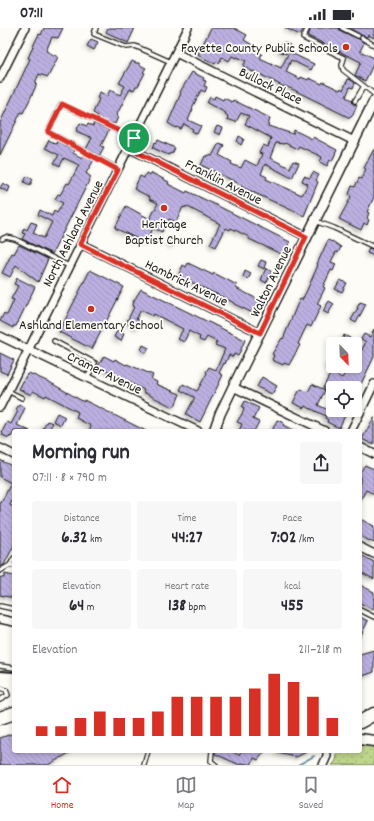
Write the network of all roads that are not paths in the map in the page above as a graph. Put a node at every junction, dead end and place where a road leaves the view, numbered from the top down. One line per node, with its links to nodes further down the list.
1 (25, 28): 9 (street)
2 (96, 28): 8 (lane)
3 (188, 28): 7 (street, North Ashland Avenue)
4 (308, 28): 10 (lane)
5 (342, 28): 6 (lane)
6 (374, 45)
7 (176, 53): 8 (street, North Ashland Avenue); 15 (street, Bullock Place)
8 (171, 62): 14 (street, North Ashland Avenue)
9 (0, 78)
10 (364, 86): 11 (lane); 12 (lane)
11 (374, 94)
12 (355, 101)
13 (374, 101): 15 (street, Walton Avenue)
14 (134, 138): 16 (street, North Ashland Avenue); 17 (lane)
15 (354, 141): 18 (street, Walton Avenue)
16 (129, 148): 17 (street, North Ashland Avenue); 19 (street, Franklin Avenue)
17 (118, 170): 21 (street, North Ashland Avenue)
18 (314, 221): 19 (street, Walton Avenue); 22 (lane)
19 (306, 237): 24 (street, Walton Avenue)
20 (2, 239): 23 (lane)
21 (80, 244): 23 (street, North Ashland Avenue); 24 (street, Hambrick Avenue)
22 (374, 247)
23 (69, 266): 27 (street, North Ashland Avenue)
24 (260, 333): 30 (street, Walton Avenue)
25 (0, 336): 27 (street, Cramer Avenue)
26 (54, 341): 28 (lane)
27 (28, 350): 28 (street, Cramer Avenue); 31 (street, North Ashland Avenue)
28 (87, 378): 34 (street, Cramer Avenue)
29 (374, 384): 37 (street)
30 (233, 388): 35 (street, Walton Avenue); 36 (street)
31 (8, 391): 32 (lane); 33 (street, North Ashland Avenue)
32 (22, 398)
33 (0, 407)
34 (194, 429)
35 (215, 429)
36 (321, 429)
37 (352, 429)
38 (0, 448): 40 (street)
39 (362, 448): 41 (street)
40 (12, 454)
41 (374, 454)
42 (362, 549): 43 (street)
43 (374, 554)
44 (12, 566): 45 (lane)
45 (0, 571)
46 (0, 606): 47 (lane)
47 (12, 609)
48 (362, 611): 49 (lane)
49 (374, 617)
50 (0, 619): 51 (street)
51 (12, 622)
52 (0, 666): 53 (lane)
53 (12, 668)
54 (0, 688): 55 (lane)
55 (0, 700)
56 (12, 714): 58 (main road)
57 (374, 714): 59 (main road)
58 (0, 718)
59 (362, 721)
60 (362, 739): 61 (main road)
61 (374, 741)
62 (147, 753): 65 (lane)
63 (212, 753): 66 (lane)
64 (327, 753): 67 (street)
65 (144, 765)
66 (216, 765)
67 (323, 765)

